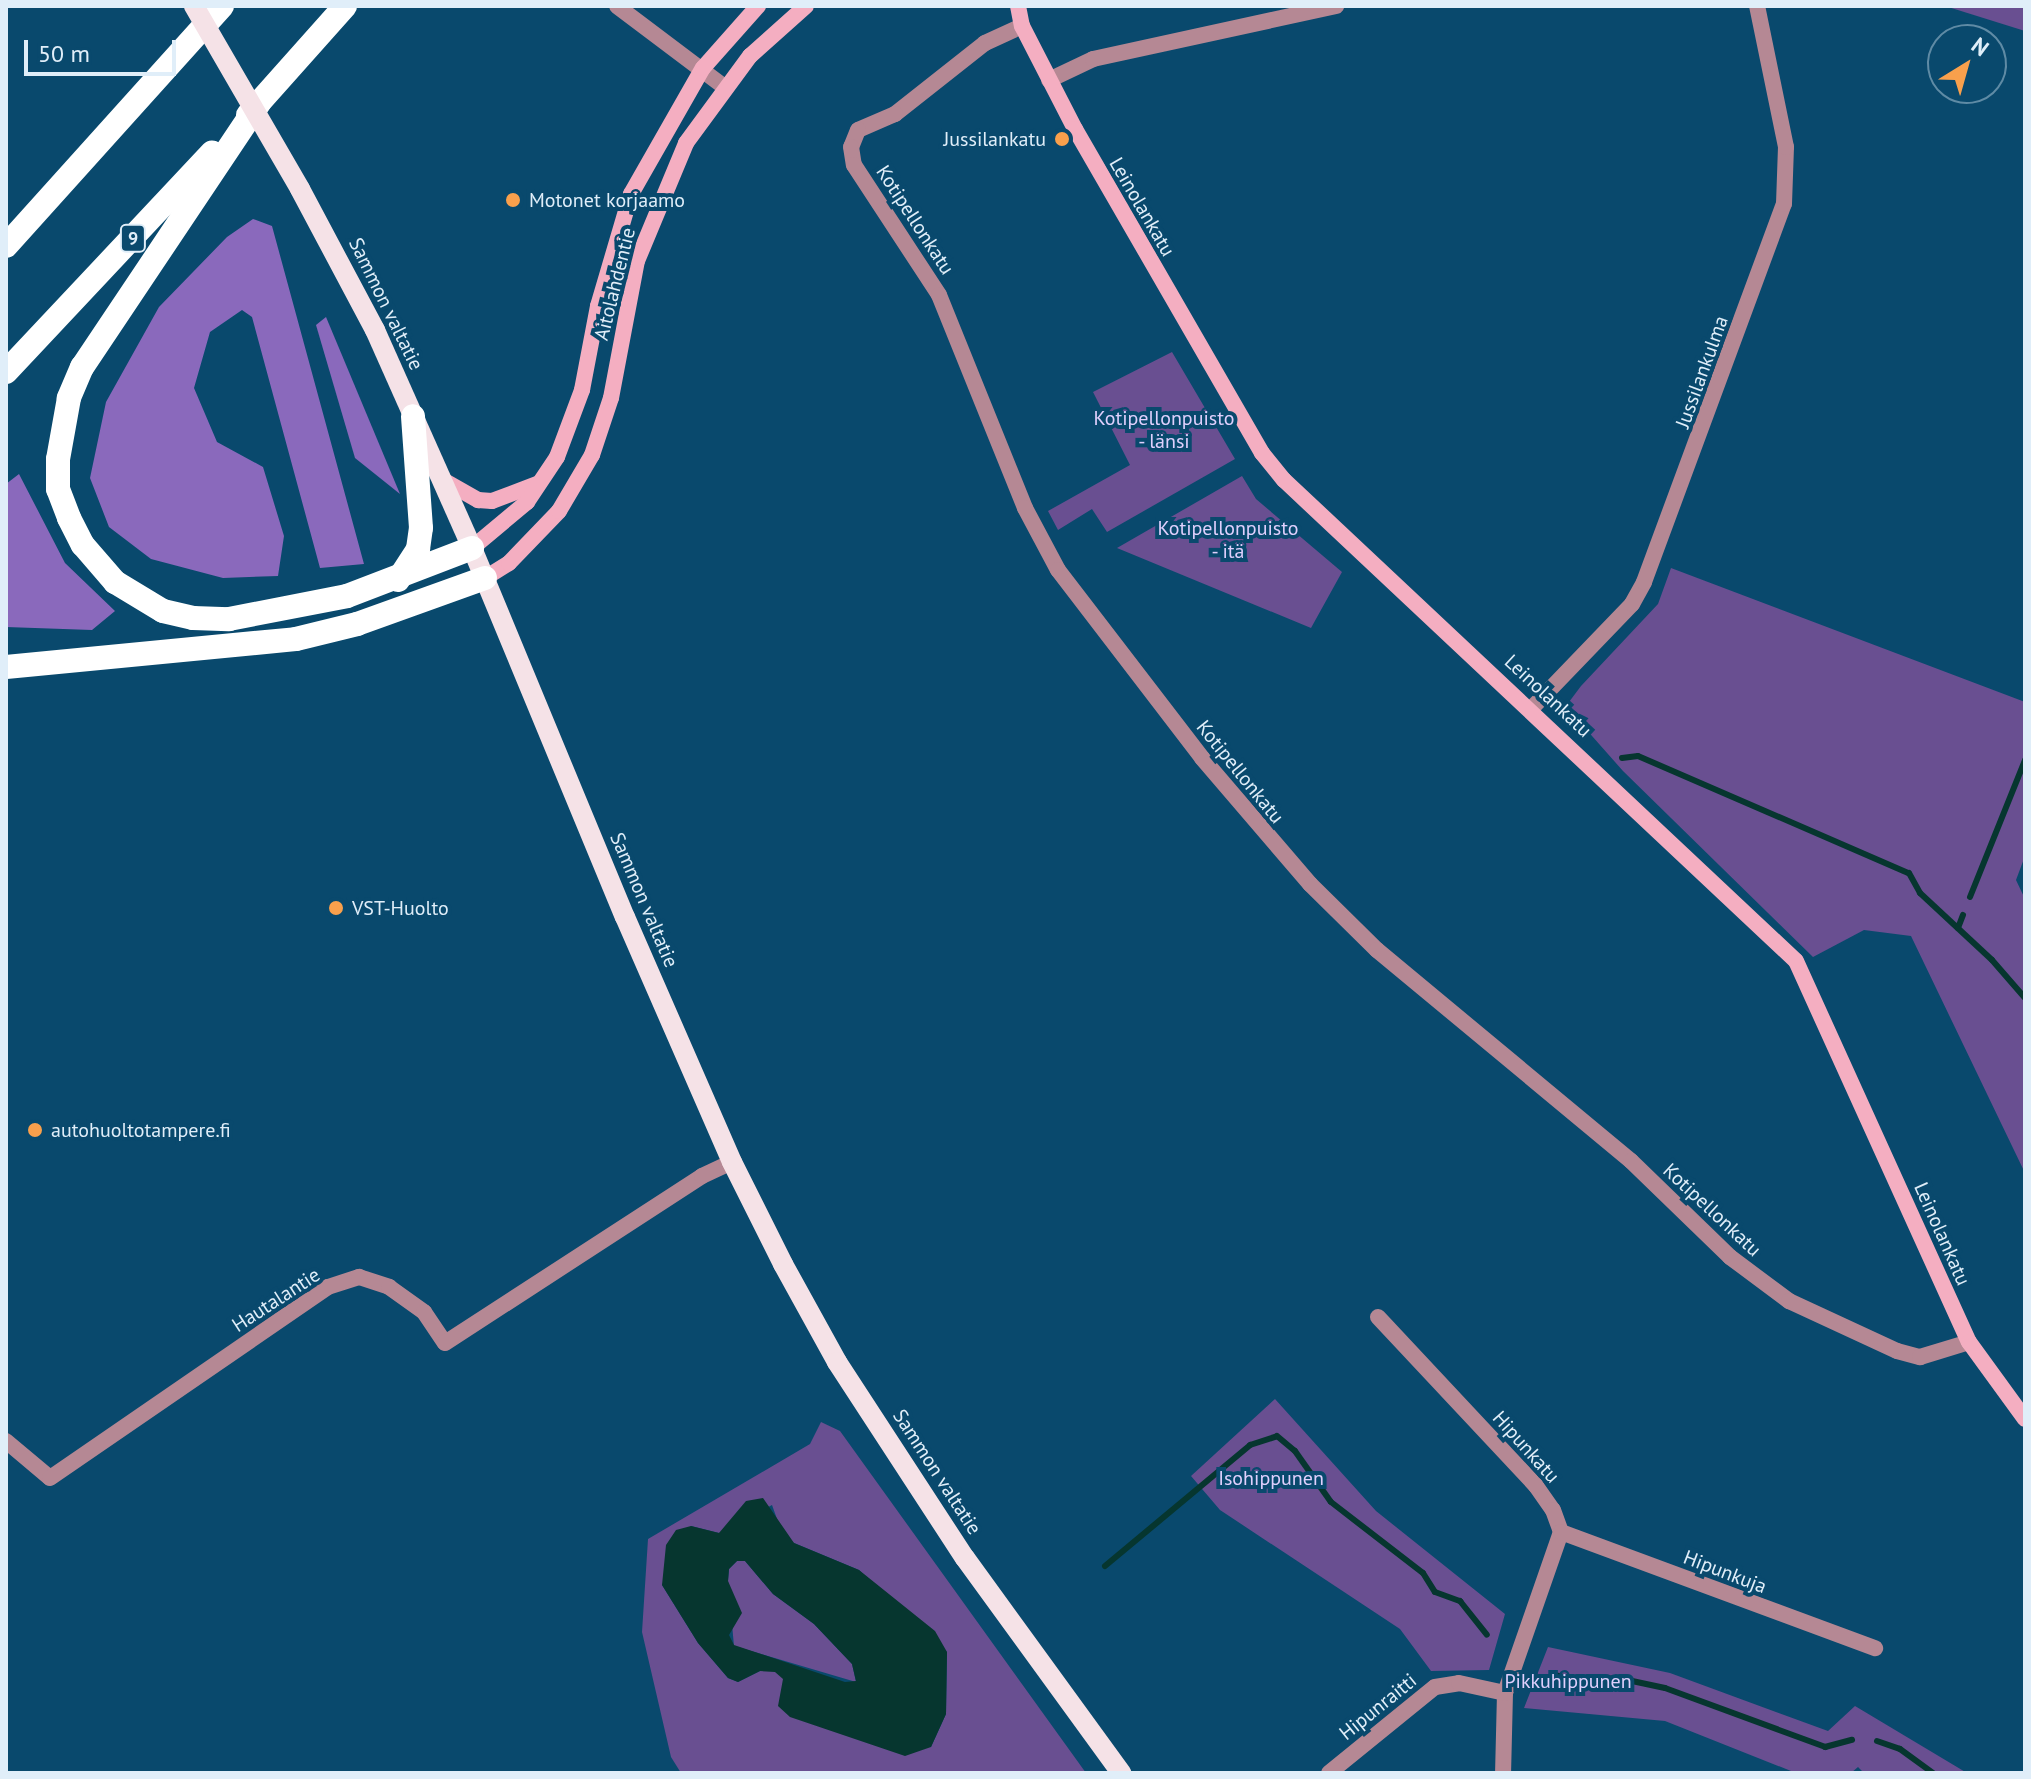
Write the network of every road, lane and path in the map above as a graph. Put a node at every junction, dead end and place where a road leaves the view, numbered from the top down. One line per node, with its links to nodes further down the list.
1 (194, 6): 16 (main road, Sammon valtatie, bridge)
2 (222, 6): 14 (highway)
3 (345, 6): 13 (highway, 9)
4 (617, 6): 10 (street)
5 (758, 6): 10 (street, Aitolahdentie)
6 (806, 6): 12 (street, Aitolahdentie)
7 (1336, 6): 11 (street)
8 (1757, 6): 23 (street, Jussilankulma)
9 (1016, 13): 11 (street, Leinolankatu); 26 (street, Kotipellonkatu)
10 (703, 68): 12 (street); 18 (street, Aitolahdentie)
11 (1049, 80): 23 (street, Leinolankatu)
12 (726, 88): 20 (street, Aitolahdentie)
13 (259, 103): 15 (highway, 9); 21 (highway)
14 (6, 246)
15 (6, 372)
16 (413, 416): 17 (main road, Sammon valtatie); 21 (highway)
17 (441, 479): 18 (street); 19 (main road, Sammon valtatie)
18 (542, 481): 19 (street, Aitolahdentie)
19 (472, 548): 20 (main road, Sammon valtatie); 21 (highway)
20 (485, 578): 22 (highway); 24 (main road, Sammon valtatie)
21 (398, 580)
22 (6, 667)
23 (1532, 708): 26 (street, Leinolankatu)
24 (732, 1162): 28 (street, Hautalantie); 32 (main road, Sammon valtatie)
25 (1378, 1317): 29 (street, Hipunkatu)
26 (1969, 1342): 27 (street, Leinolankatu)
27 (2025, 1419)
28 (6, 1441)
29 (1561, 1532): 30 (street, Hipunkuja); 31 (street)
30 (1875, 1648)
31 (1505, 1693): 33 (street, Hipunraitti); 34 (street)
32 (1121, 1773)
33 (1329, 1773)
34 (1503, 1773)

